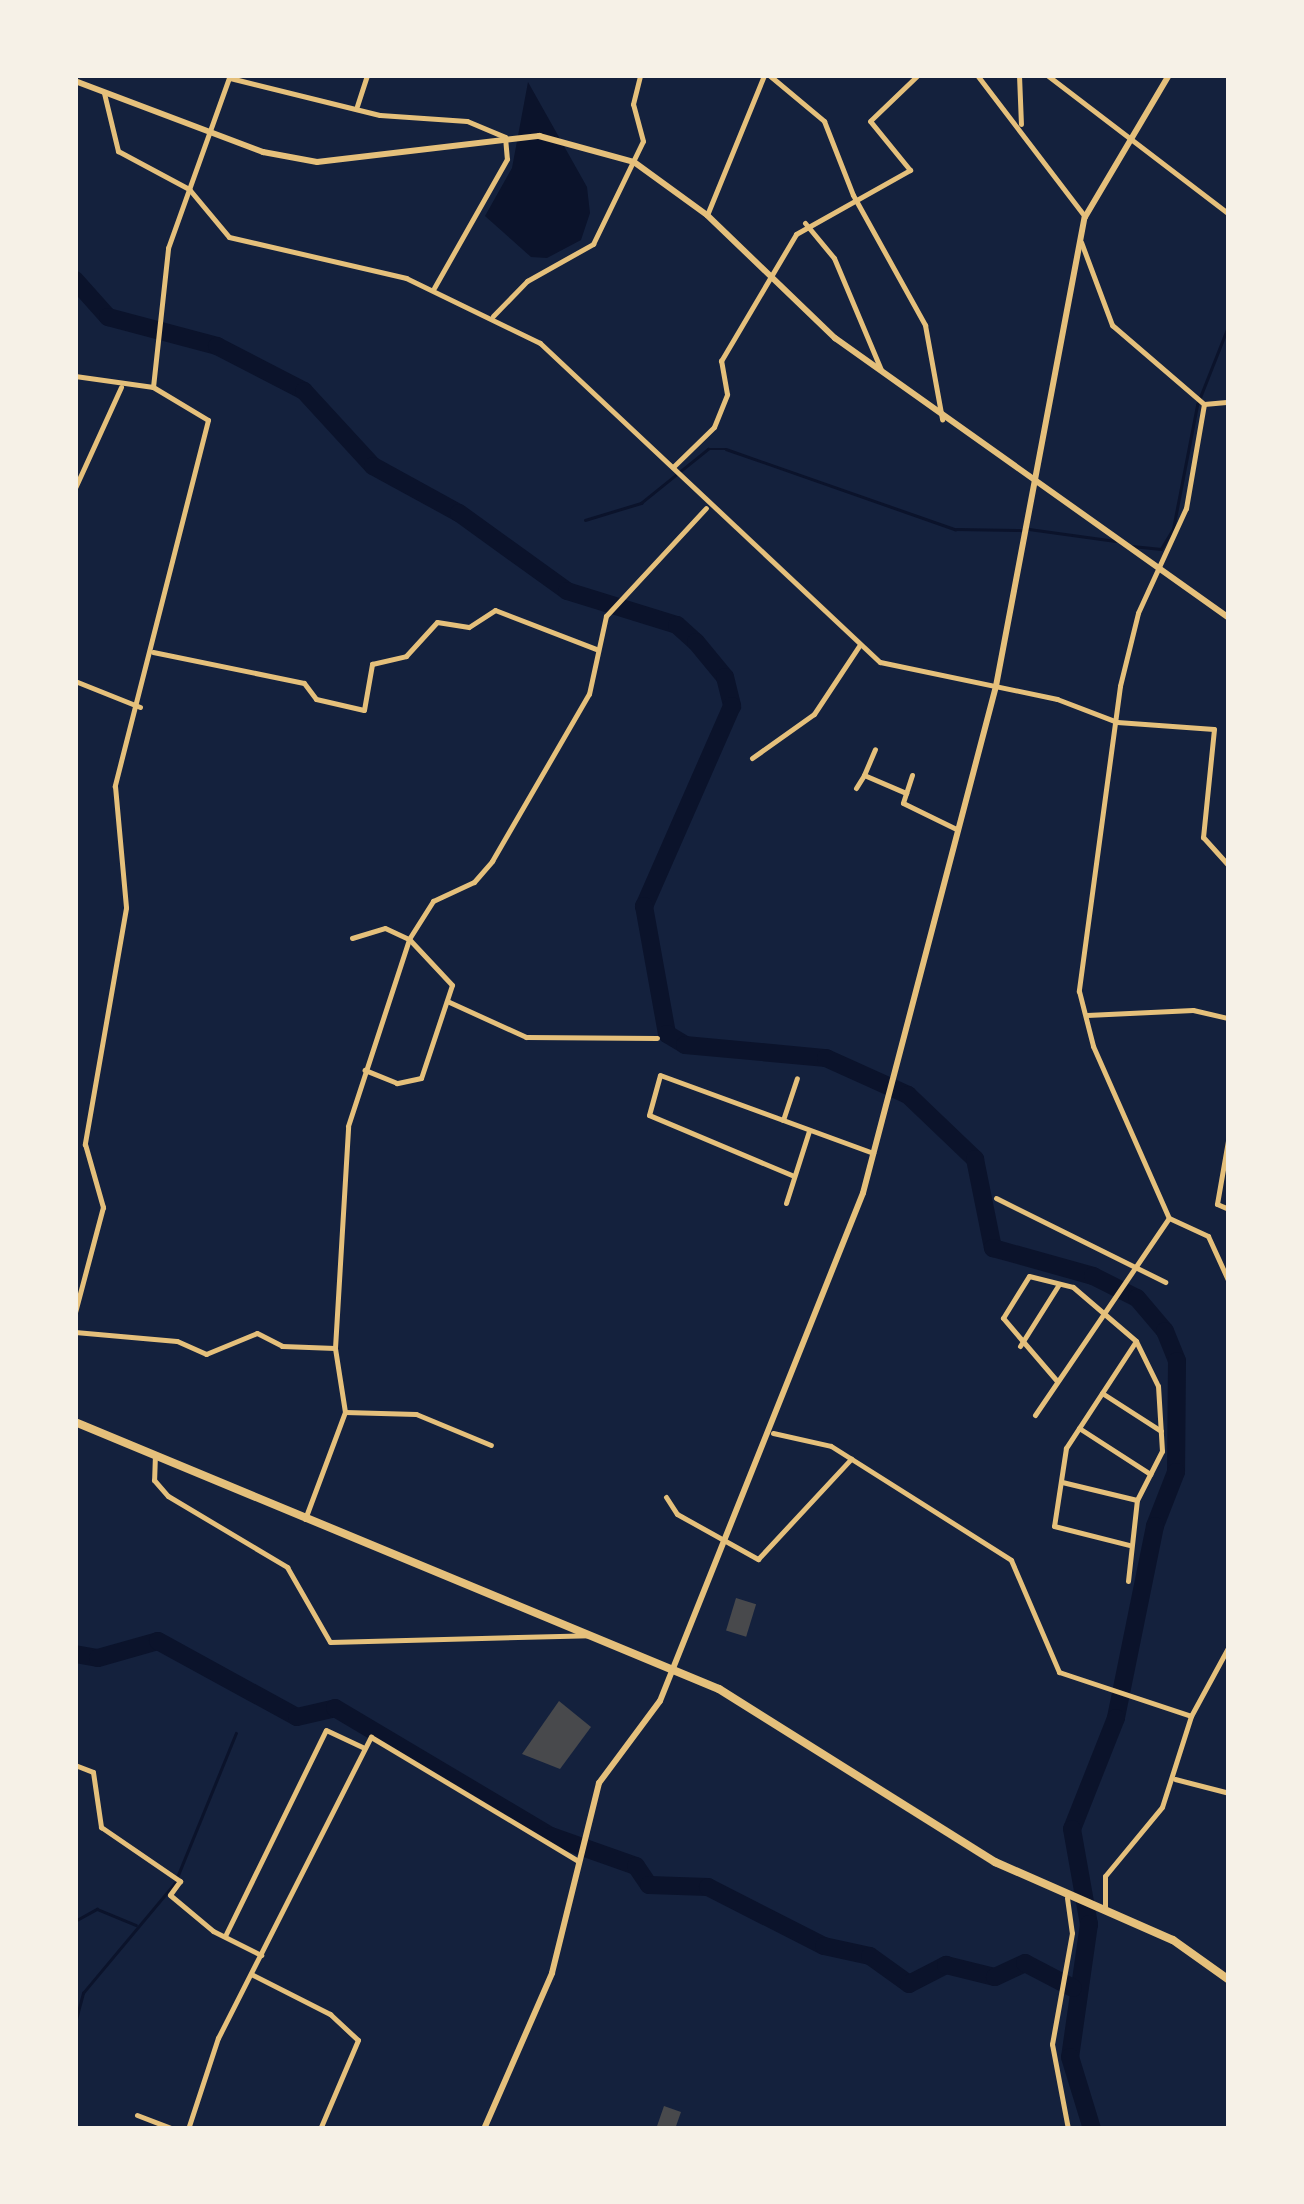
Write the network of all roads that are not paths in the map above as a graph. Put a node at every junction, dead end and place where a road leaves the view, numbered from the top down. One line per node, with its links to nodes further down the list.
1 (366, 75): 12 (street)
2 (640, 75): 17 (street)
3 (767, 75): 19 (street); 20 (street)
4 (918, 75): 19 (street)
5 (977, 75): 13 (street)
6 (1019, 75): 13 (street)
7 (1047, 75): 16 (street)
8 (1169, 75): 16 (street)
9 (230, 76): 12 (street); 14 (street)
10 (76, 80): 11 (street)
11 (104, 93): 14 (street); 18 (street)
12 (357, 106): 15 (street)
13 (1021, 127): 22 (street)
14 (210, 133): 15 (street); 18 (street)
15 (505, 137): 17 (street); 26 (street)
16 (1124, 140): 21 (street); 22 (street)
17 (634, 162): 20 (street); 27 (street)
18 (189, 189): 26 (street); 31 (street)
19 (852, 195): 23 (street); 34 (street)
20 (707, 214): 25 (street)
21 (1229, 214)
22 (1084, 217): 24 (street)
23 (806, 223): 25 (street); 28 (street)
24 (1080, 240): 33 (street); 36 (street)
25 (768, 276): 28 (street); 35 (street)
26 (433, 289): 27 (street)
27 (494, 316): 35 (street)
28 (883, 375): 34 (street)
29 (75, 376): 30 (street)
30 (121, 387): 31 (street); 37 (street)
31 (154, 387): 43 (street)
32 (1229, 402): 33 (street)
33 (1204, 404): 39 (street)
34 (942, 419): 36 (street)
35 (672, 468): 38 (street)
36 (1035, 482): 39 (street); 45 (street)
37 (75, 488)
38 (706, 508): 41 (street); 42 (street)
39 (1157, 568): 40 (street); 47 (street)
40 (1229, 618)
41 (858, 646): 45 (street); 49 (street)
42 (596, 648): 43 (street); 57 (street)
43 (154, 652): 46 (street)
44 (75, 681): 46 (street)
45 (996, 686): 47 (street); 54 (street)
46 (140, 706): 77 (street)
47 (1117, 722): 55 (street); 59 (street)
48 (876, 749): 50 (street)
49 (752, 758)
50 (864, 774): 52 (street); 53 (street)
51 (912, 774): 53 (street)
52 (856, 788)
53 (906, 793): 54 (street)
54 (958, 830): 67 (street)
55 (1229, 866)
56 (352, 938): 57 (street)
57 (409, 939): 58 (street); 62 (street)
58 (447, 1001): 61 (street); 62 (street)
59 (1086, 1015): 60 (street); 72 (street)
60 (1229, 1018)
61 (657, 1038)
62 (365, 1070): 82 (street)
63 (798, 1078): 64 (street)
64 (783, 1120): 65 (street); 68 (street)
65 (809, 1130): 67 (street); 68 (street)
66 (1229, 1136): 71 (street)
67 (873, 1153): 90 (street)
68 (794, 1176): 70 (street)
69 (996, 1198): 73 (street)
70 (786, 1203)
71 (1229, 1209)
72 (1169, 1218): 73 (street); 75 (street)
73 (1132, 1263): 74 (street); 78 (street)
74 (1165, 1282)
75 (1229, 1282)
76 (1059, 1284): 78 (street); 81 (street); 81 (street)
77 (75, 1312)
78 (1098, 1314): 80 (street); 83 (street)
79 (75, 1332): 82 (street)
80 (1136, 1341): 84 (street); 89 (street)
81 (1020, 1346): 83 (street)
82 (335, 1348): 85 (street)
83 (1057, 1381): 86 (street)
84 (1102, 1393): 88 (street); 89 (street)
85 (345, 1412): 91 (street); 98 (street)
86 (1034, 1414)
87 (75, 1422): 92 (main road)
88 (1079, 1428): 94 (street); 95 (street)
89 (1161, 1431): 94 (street)
90 (773, 1433): 93 (street); 99 (street)
91 (491, 1445)
92 (154, 1454): 98 (main road); 102 (street)
93 (851, 1460): 99 (street); 105 (street)
94 (1150, 1474): 97 (street)
95 (1061, 1482): 97 (street); 100 (street)
96 (666, 1497): 99 (street)
97 (1137, 1500): 100 (street)
98 (305, 1519): 102 (main road)
99 (727, 1546): 104 (street)
100 (1130, 1546): 101 (street)
101 (1128, 1581)
102 (590, 1635): 104 (main road)
103 (1229, 1646): 105 (street)
104 (672, 1668): 110 (street); 111 (main road)
105 (1191, 1716): 108 (street)
106 (362, 1747): 110 (street); 113 (street); 114 (street)
107 (75, 1765): 113 (street)
108 (1175, 1779): 109 (street); 112 (street)
109 (1229, 1794)
110 (578, 1856): 121 (street)
111 (1071, 1900): 112 (main road); 122 (street)
112 (1104, 1912): 116 (main road)
113 (226, 1936): 114 (street)
114 (261, 1955): 115 (street)
115 (251, 1974): 119 (street); 120 (street)
116 (1229, 1980)
117 (137, 2116): 118 (street)
118 (174, 2129)
119 (188, 2129)
120 (320, 2129)
121 (484, 2129)
122 (1068, 2129)

